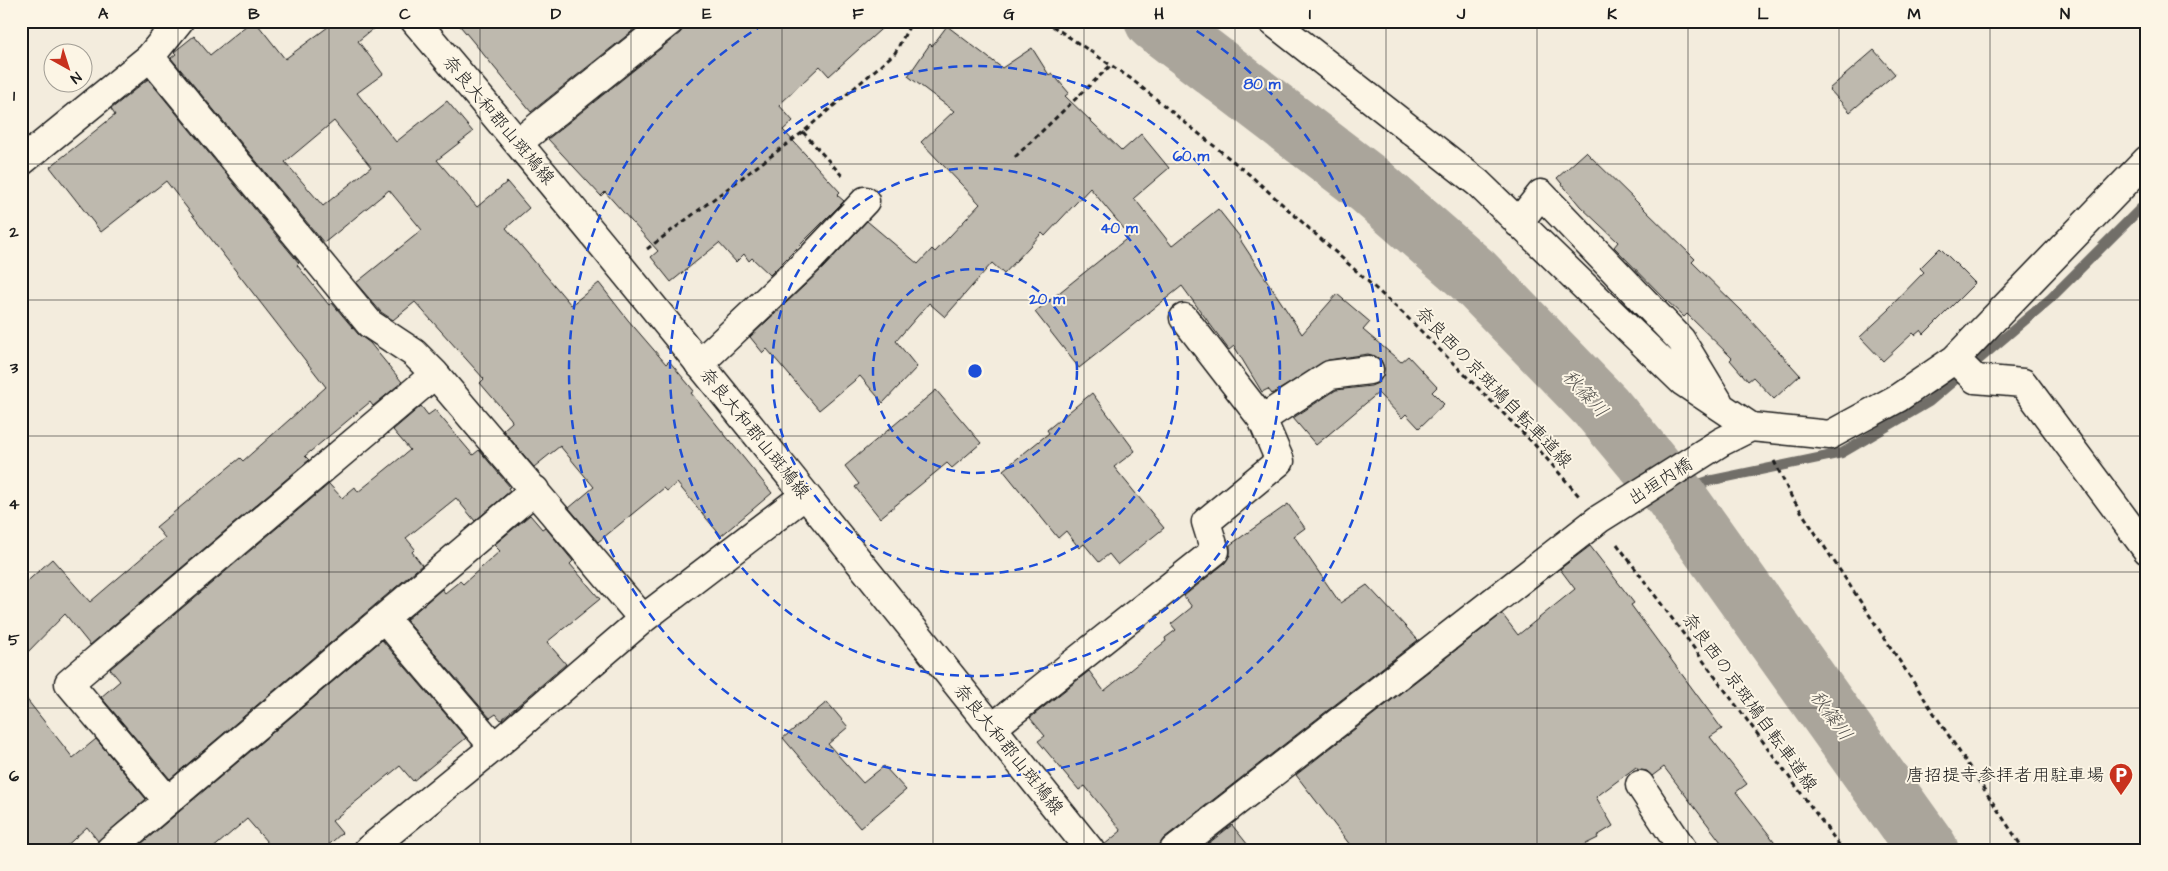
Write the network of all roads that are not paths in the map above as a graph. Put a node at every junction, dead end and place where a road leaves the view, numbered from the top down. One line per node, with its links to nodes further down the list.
1 (179, 21): 5 (street)
2 (416, 21): 6 (street, 奈良大和郡山斑鳩線)
3 (670, 21): 6 (street)
4 (1272, 21): 10 (street)
5 (150, 57): 8 (street); 15 (street)
6 (519, 142): 12 (street, 奈良大和郡山斑鳩線)
7 (2147, 160): 13 (street)
8 (21, 162)
9 (865, 201): 12 (street)
10 (1518, 223): 16 (street); 16 (street)
11 (1184, 318): 17 (street)
12 (699, 364): 20 (street, 奈良大和郡山斑鳩線)
13 (1962, 366): 18 (street); 21 (street)
14 (1370, 370): 17 (street)
15 (435, 374): 19 (street); 27 (street)
16 (1721, 407): 18 (street)
17 (1262, 419): 24 (street)
18 (1752, 427): 31 (street, 出垣内橋)
19 (534, 490): 22 (street); 23 (street)
20 (805, 495): 23 (street); 24 (street, 奈良大和郡山斑鳩線)
21 (2147, 550)
22 (384, 618): 25 (street); 27 (street)
23 (643, 619): 25 (street)
24 (992, 728): 30 (street, 奈良大和郡山斑鳩線)
25 (494, 747): 29 (street)
26 (1640, 785): 32 (street)
27 (168, 801): 28 (street)
28 (110, 850)
29 (368, 850)
30 (1090, 850)
31 (1174, 850)
32 (1683, 850)

